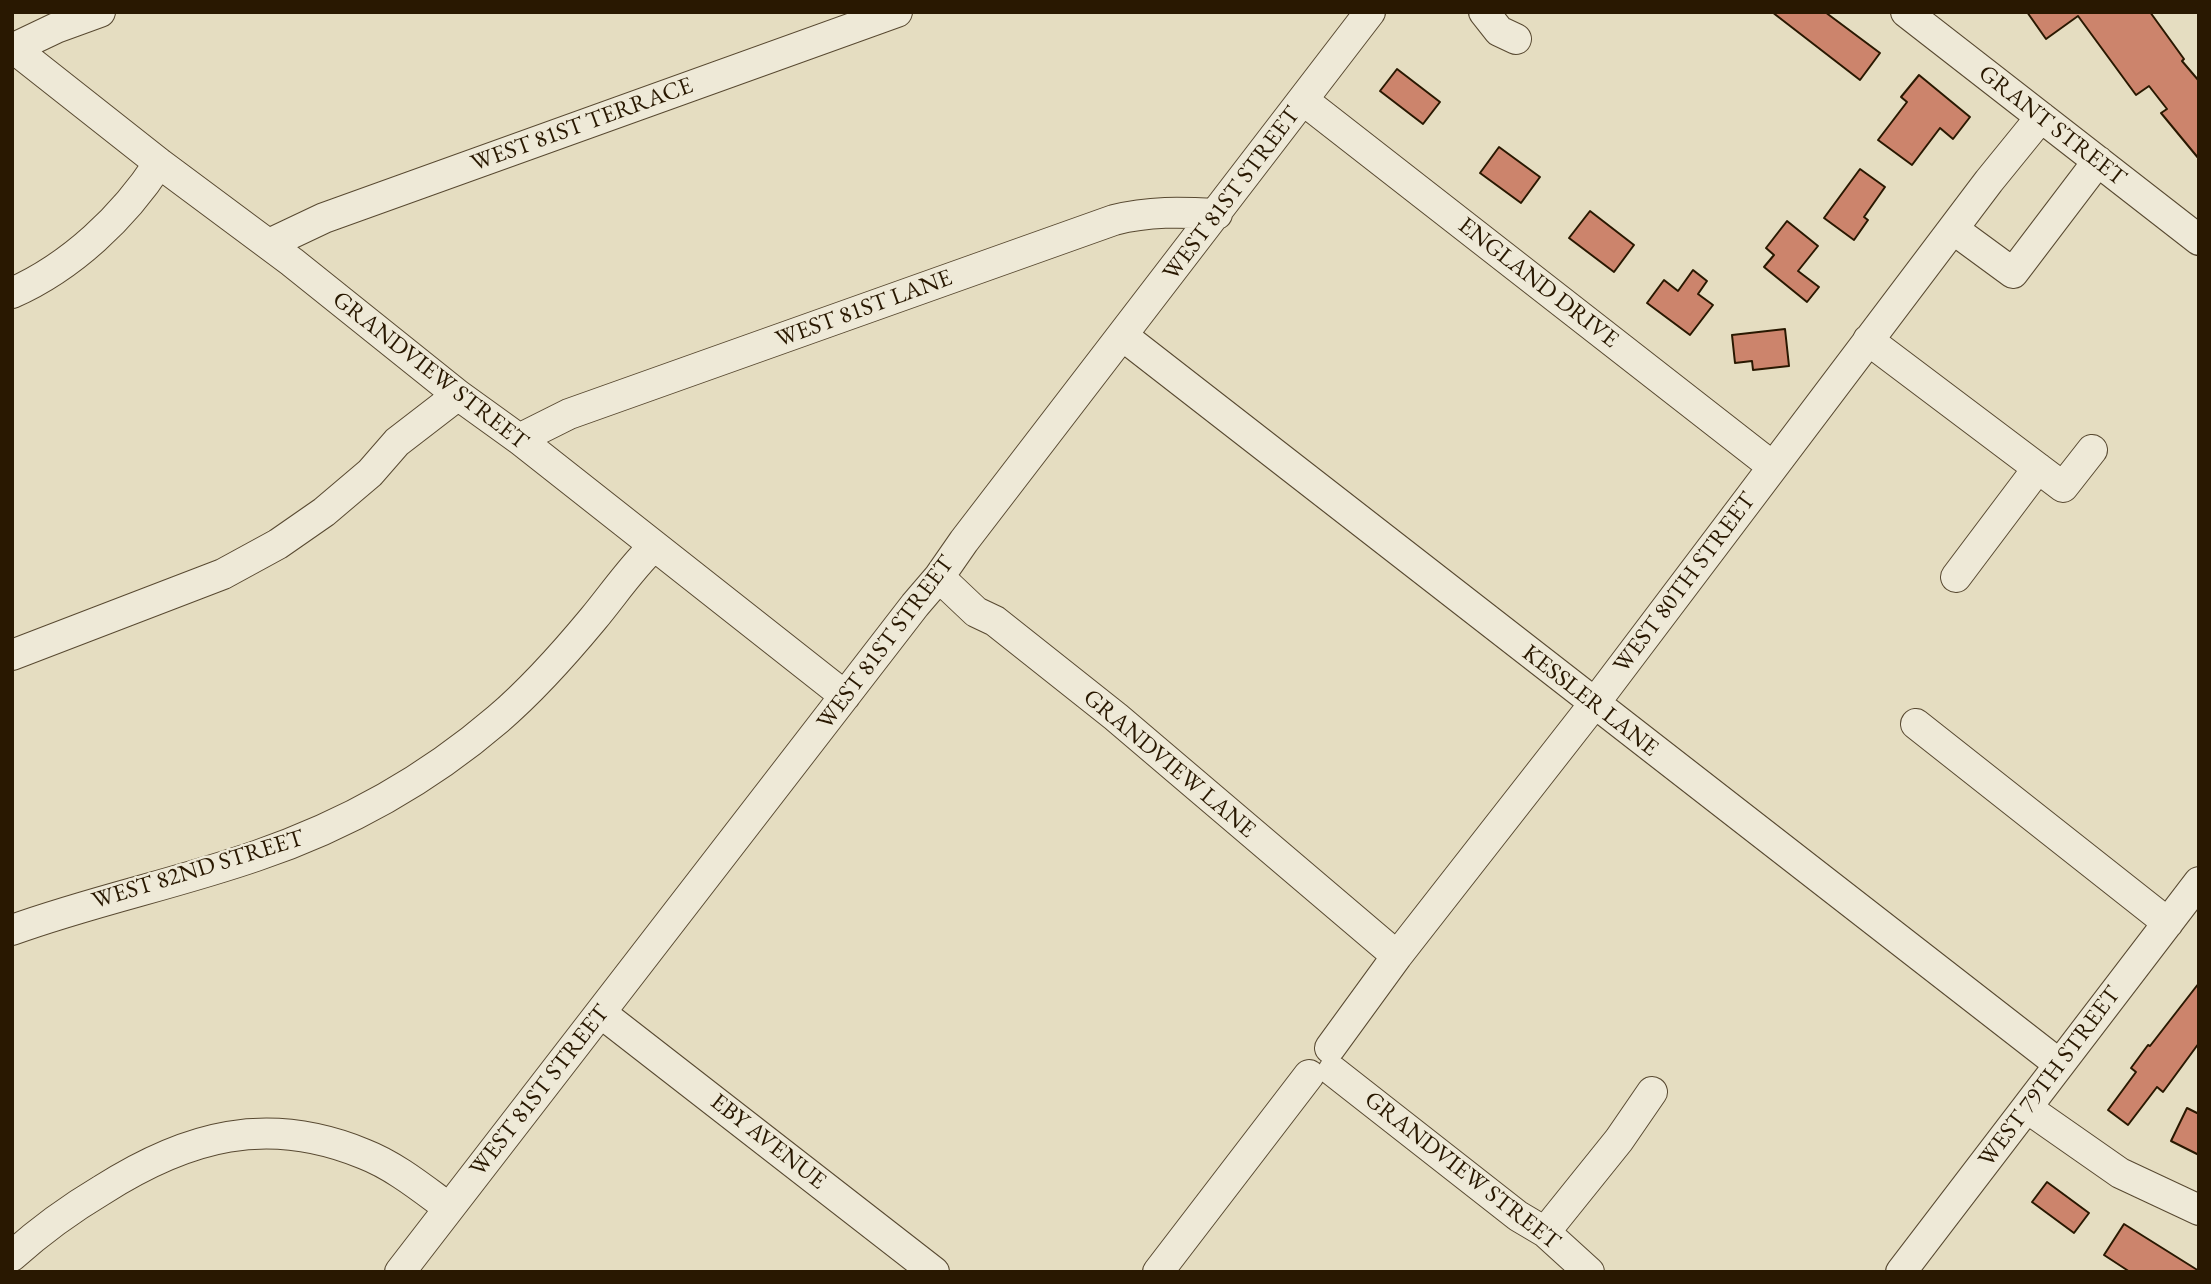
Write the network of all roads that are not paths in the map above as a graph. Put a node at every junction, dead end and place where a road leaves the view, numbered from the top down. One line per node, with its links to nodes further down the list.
1 (100, 12): 7 (street)
2 (897, 12): 15 (street, WEST 81ST TERRACE)
3 (1370, 12): 8 (street, WEST 81ST STREET)
4 (1483, 12): 6 (street)
5 (1906, 12): 9 (street, GRANT STREET)
6 (1516, 39)
7 (13, 48): 11 (street, GRANDVIEW STREET)
8 (1303, 100): 12 (street, WEST 81ST STREET); 22 (street, ENGLAND DRIVE)
9 (2040, 117): 10 (street, GRANT STREET); 13 (street, WEST 80TH STREET)
10 (2098, 161): 13 (street); 14 (street, GRANT STREET)
11 (159, 163): 15 (street, GRANDVIEW STREET); 16 (street)
12 (1217, 214): 17 (street, WEST 81ST STREET); 20 (street, WEST 81ST LANE)
13 (1953, 229): 18 (street, WEST 80TH STREET)
14 (2199, 240)
15 (269, 244): 19 (street, GRANDVIEW STREET)
16 (12, 293)
17 (1123, 337): 25 (street, WEST 81ST STREET); 29 (street, KESSLER LANE)
18 (1868, 340): 22 (street, WEST 80TH STREET); 23 (street)
19 (458, 395): 20 (street, GRANDVIEW STREET); 27 (street)
20 (519, 439): 24 (street, GRANDVIEW STREET)
21 (2092, 450): 23 (street)
22 (1772, 466): 29 (street, WEST 80TH STREET)
23 (2038, 468): 26 (street)
24 (654, 546): 28 (street, GRANDVIEW STREET); 33 (street, WEST 82ND STREET)
25 (939, 577): 28 (street, WEST 81ST STREET); 34 (street, GRANDVIEW LANE)
26 (1956, 577)
27 (12, 655)
28 (845, 695): 35 (street, WEST 81ST STREET)
29 (1594, 704): 34 (street, WEST 80TH STREET); 36 (street, KESSLER LANE)
30 (1916, 724): 32 (street)
31 (2199, 883): 32 (street, WEST 79TH STREET)
32 (2168, 923): 36 (street, WEST 79TH STREET)
33 (12, 930)
34 (1397, 956): 37 (street, WEST 80TH STREET)
35 (601, 1013): 40 (street, WEST 81ST STREET); 45 (street, EBY AVENUE)
36 (2059, 1064): 39 (street, WEST 79TH STREET)
37 (1324, 1065): 42 (street, GRANDVIEW STREET); 46 (street, WEST 80TH STREET)
38 (1653, 1092): 42 (street)
39 (2027, 1108): 41 (street); 48 (street, WEST 79TH STREET)
40 (449, 1208): 43 (street); 44 (street, WEST 81ST STREET)
41 (2199, 1210)
42 (1545, 1232): 47 (street, GRANDVIEW STREET)
43 (12, 1256)
44 (400, 1272)
45 (934, 1272)
46 (1158, 1272)
47 (1589, 1272)
48 (1901, 1272)

